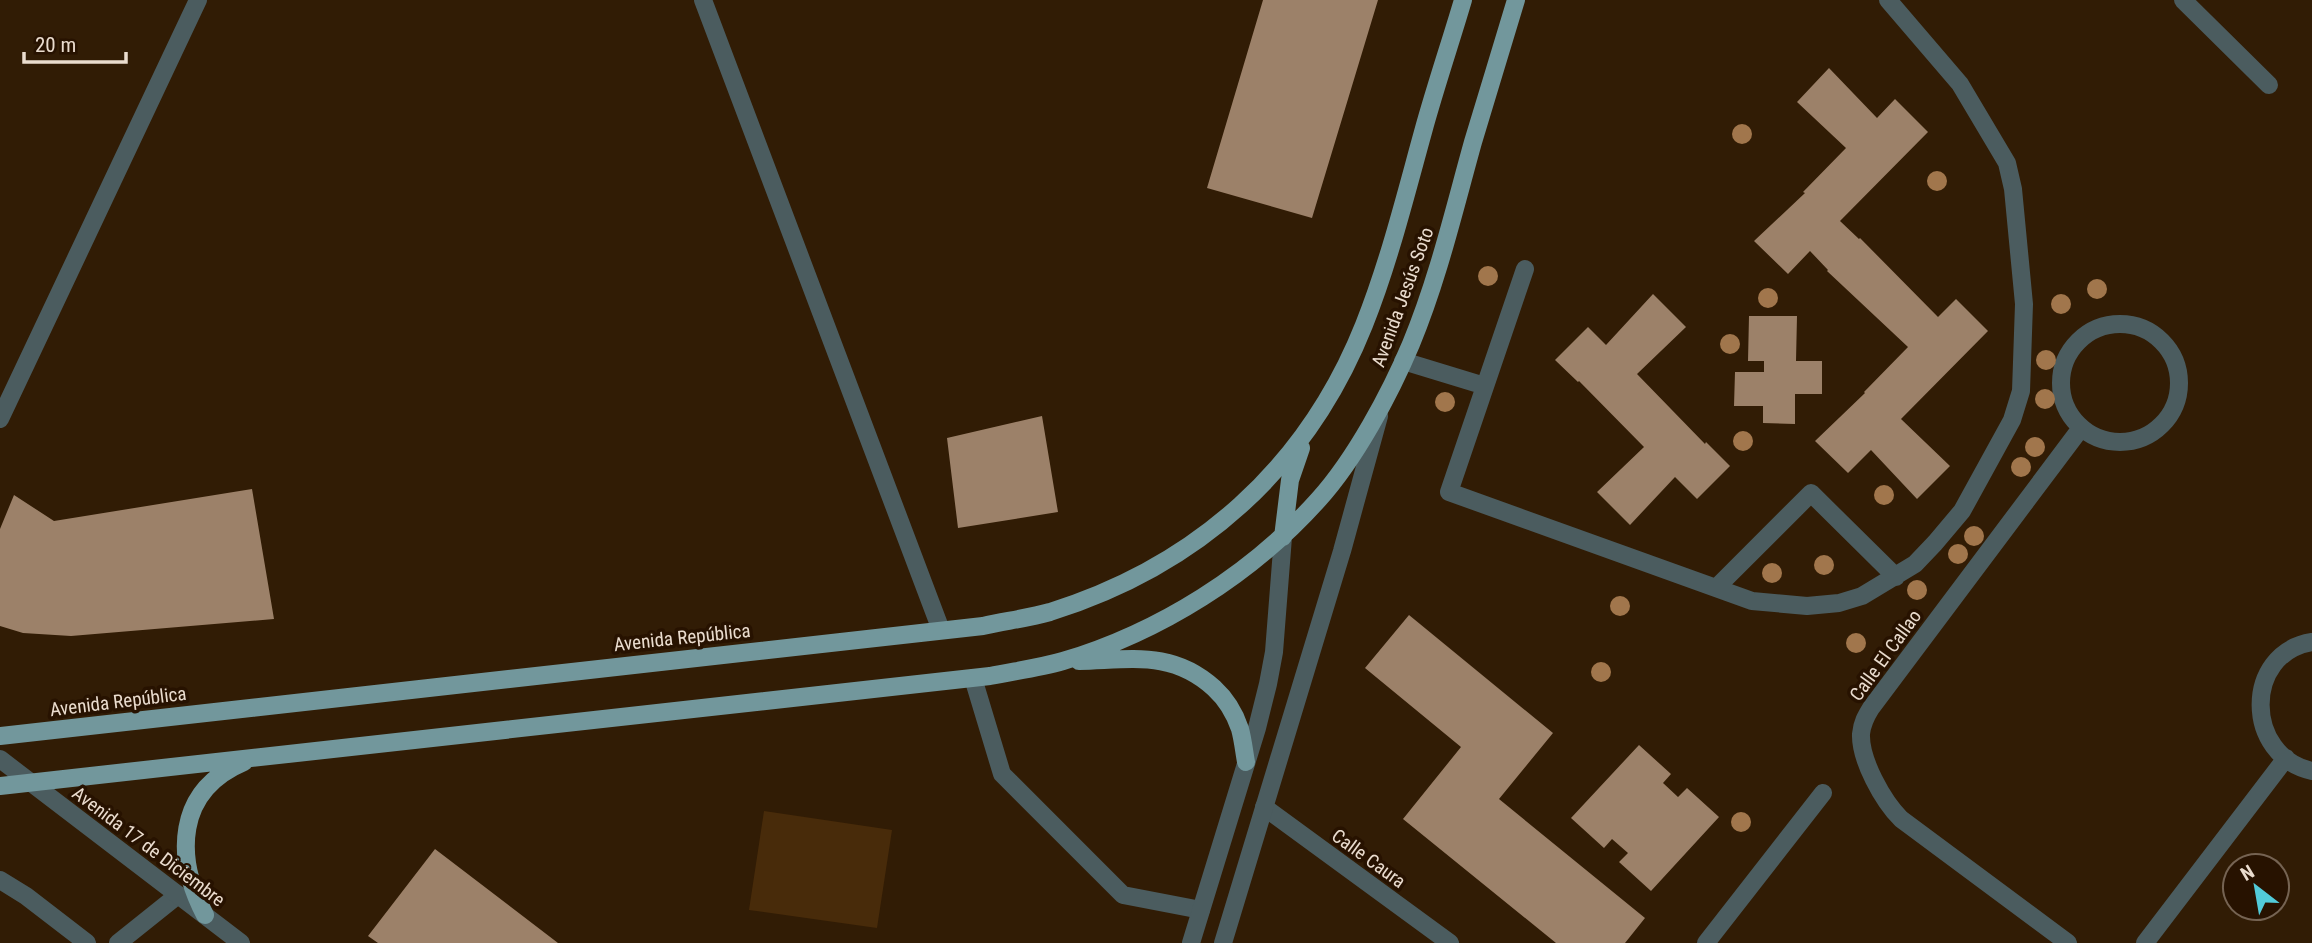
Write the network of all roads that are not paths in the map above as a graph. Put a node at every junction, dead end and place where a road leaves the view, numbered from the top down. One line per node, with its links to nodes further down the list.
1 (198, 0): 12 (street)
2 (703, 0): 18 (street)
3 (1463, 0): 14 (main road, Avenida Jesús Soto)
4 (1516, 0): 9 (main road, Avenida Jesús Soto)
5 (1888, 0): 16 (street)
6 (2183, 0): 7 (street)
7 (2269, 85)
8 (1525, 269): 10 (street)
9 (1403, 361): 10 (street); 11 (main road, Avenida Jesús Soto)
10 (1485, 386): 17 (street)
11 (1383, 402): 15 (main road, Avenida Jesús Soto); 32 (street)
12 (0, 419)
13 (2081, 428): 13 (street); 44 (street, Calle El Callao)
14 (1306, 431): 15 (main road); 18 (main road, Avenida República)
15 (1283, 537): 20 (main road, Avenida Jesús Soto); 26 (street)
16 (1896, 577): 17 (street); 17 (street)
17 (1716, 588)
18 (941, 630): 22 (main road, Avenida República)
19 (2312, 642): 24 (street)
20 (1062, 662): 21 (main road); 26 (main road)
21 (972, 678): 23 (main road); 35 (street)
22 (0, 736)
23 (259, 756): 29 (main road); 36 (main road)
24 (2286, 758): 27 (street); 45 (street)
25 (0, 759): 29 (street, Avenida 17 de Diciembre)
26 (1246, 762): 35 (street)
27 (2312, 771)
28 (0, 776): 29 (street)
29 (31, 783): 30 (main road); 34 (street, Avenida 17 de Diciembre)
30 (0, 786)
31 (1823, 793): 43 (street)
32 (1264, 807): 41 (street); 42 (street, Calle Caura)
33 (0, 880): 37 (street)
34 (178, 895): 36 (street, Avenida 17 de Diciembre); 38 (street)
35 (1201, 910): 40 (street)
36 (205, 915): 39 (street, Avenida 17 de Diciembre)
37 (87, 943)
38 (118, 943)
39 (241, 943)
40 (1191, 943)
41 (1223, 943)
42 (1450, 943)
43 (1706, 943)
44 (2068, 943)
45 (2145, 943)

